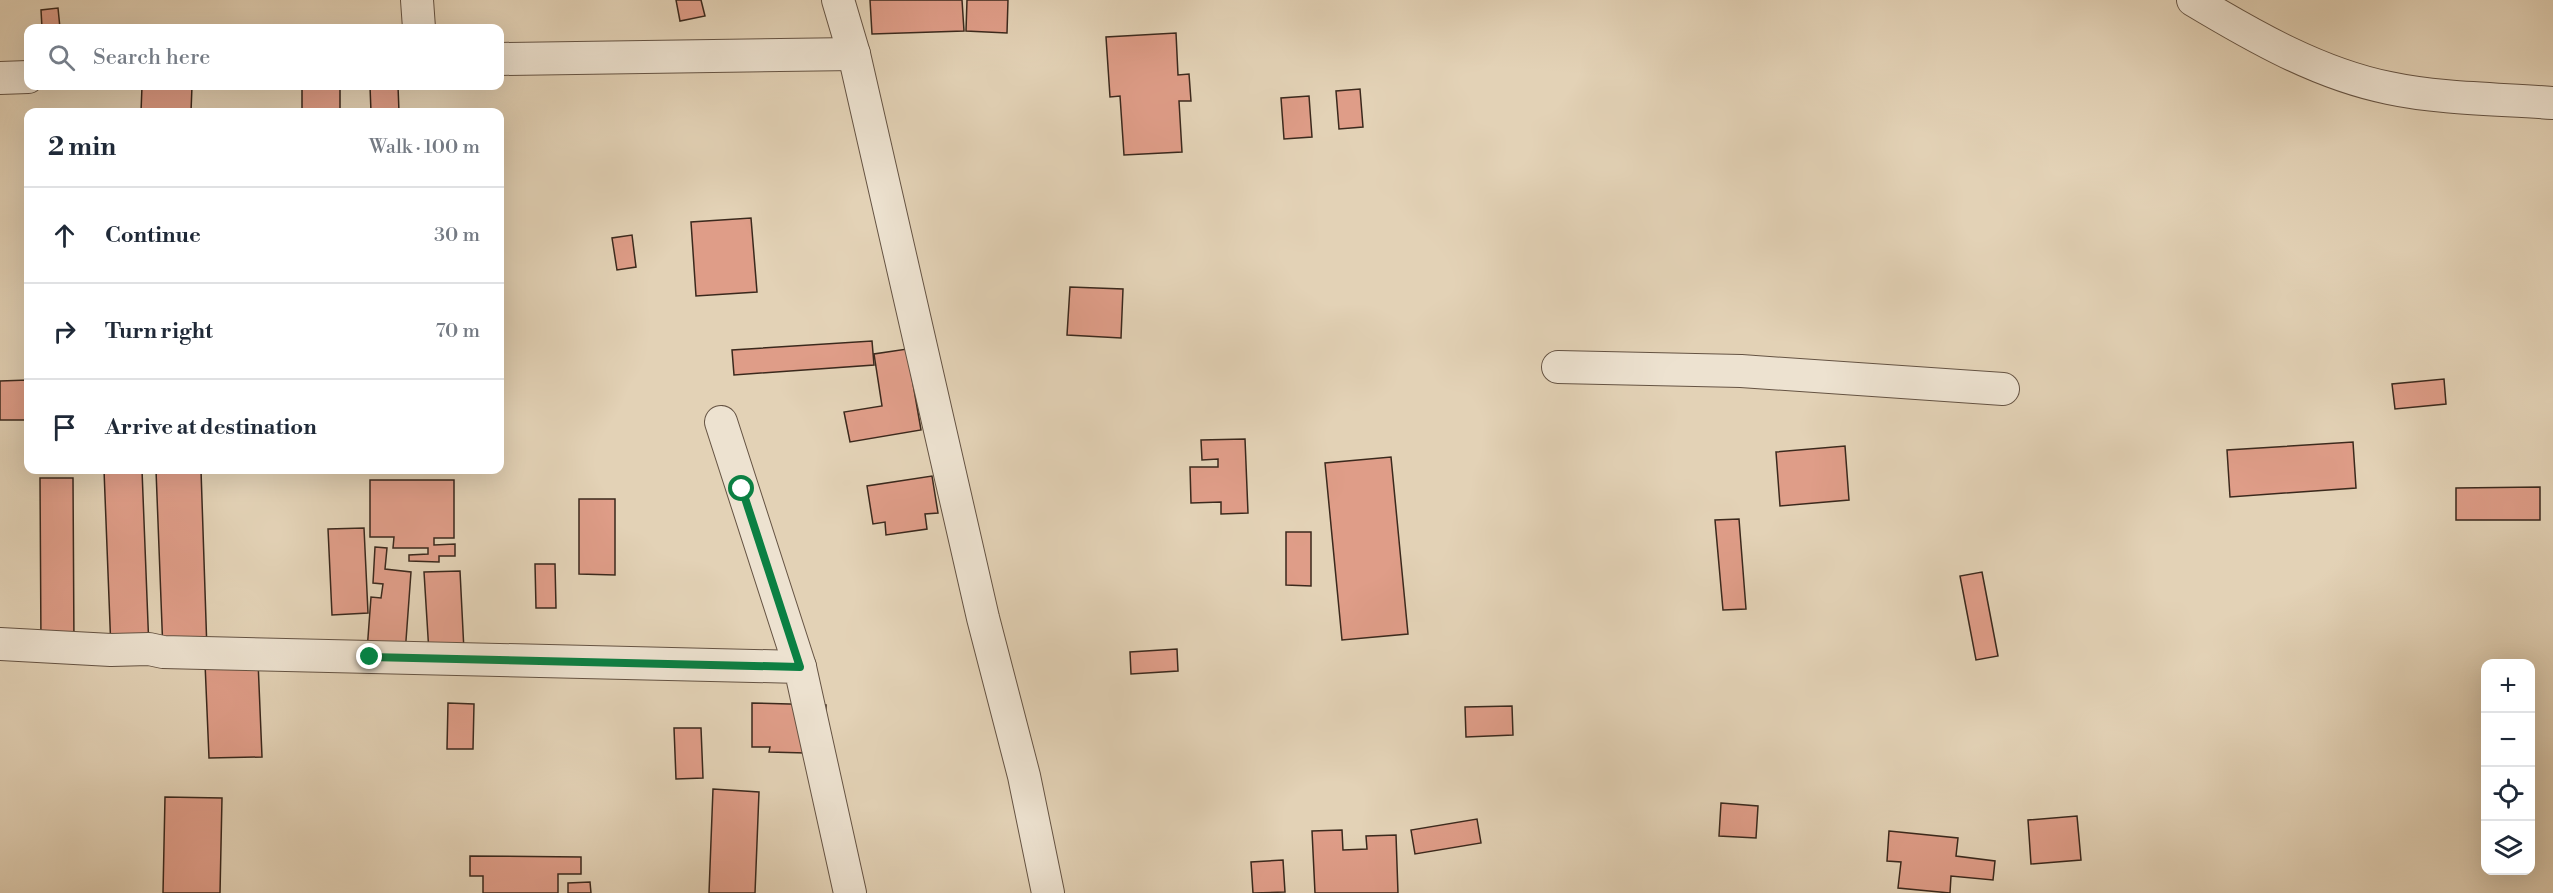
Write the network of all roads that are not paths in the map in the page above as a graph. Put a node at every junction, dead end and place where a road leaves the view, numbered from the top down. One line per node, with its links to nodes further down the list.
1 (417, 0): 4 (street)
2 (838, 0): 5 (street)
3 (2193, 0): 9 (street)
4 (419, 24)
5 (854, 54): 6 (street); 16 (street)
6 (504, 59)
7 (24, 77): 8 (street)
8 (0, 78)
9 (2553, 103)
10 (1558, 367): 11 (street)
11 (2002, 389)
12 (721, 422): 14 (street)
13 (0, 644): 14 (street)
14 (800, 667): 15 (street)
15 (850, 893)
16 (1048, 893)

